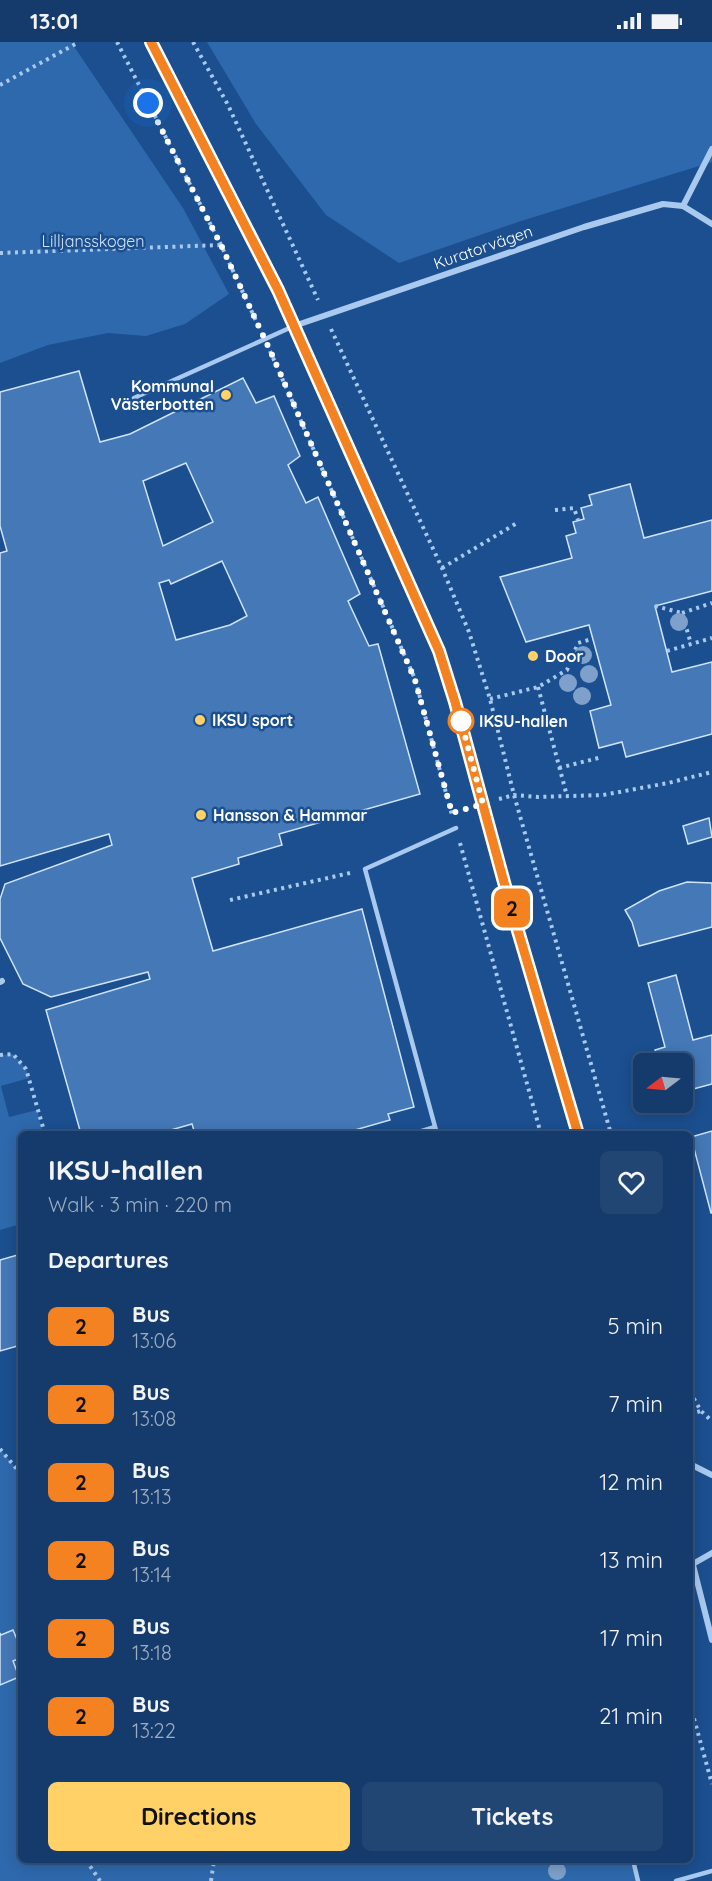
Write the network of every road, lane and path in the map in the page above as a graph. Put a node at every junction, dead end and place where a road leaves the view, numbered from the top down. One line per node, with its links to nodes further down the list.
1 (79, 42): 4 (path)
2 (117, 42): 8 (path)
3 (151, 42): 10 (street)
4 (0, 85)
5 (712, 149): 6 (street)
6 (683, 206): 7 (street); 10 (street, Kuratorvägen)
7 (712, 224)
8 (221, 245): 9 (path); 11 (path)
9 (0, 253)
10 (294, 326): 13 (lane); 31 (street)
11 (259, 327)
12 (268, 347): 32 (path)
13 (134, 398)
14 (555, 510): 15 (path)
15 (578, 520)
16 (517, 523): 17 (path)
17 (442, 568)
18 (712, 603): 20 (path)
19 (655, 606): 20 (path)
20 (682, 613): 23 (path)
21 (712, 638): 23 (path)
22 (592, 639): 25 (path)
23 (691, 644): 24 (path)
24 (667, 651)
25 (538, 687): 26 (path); 28 (path)
26 (490, 699)
27 (602, 757): 28 (path)
28 (559, 768): 30 (path)
29 (712, 772): 30 (path)
30 (567, 796): 31 (path)
31 (483, 804): 41 (street)
32 (456, 828): 33 (lane); 40 (path)
33 (365, 869): 34 (path); 36 (lane)
34 (230, 900)
35 (0, 1055): 37 (path)
36 (435, 1127): 38 (lane); 39 (lane)
37 (44, 1131)
38 (422, 1131)
39 (436, 1131)
40 (540, 1131)
41 (577, 1131)
42 (693, 1397): 43 (path)
43 (701, 1411): 44 (path); 45 (path)
44 (693, 1413)
45 (712, 1421)
46 (0, 1449): 48 (path)
47 (693, 1466): 49 (street)
48 (18, 1470)
49 (712, 1475)
50 (712, 1553): 51 (street)
51 (693, 1564)
52 (693, 1572): 53 (street)
53 (712, 1640)
54 (693, 1715): 55 (path)
55 (712, 1784)
56 (88, 1863): 60 (path)
57 (214, 1863): 61 (path)
58 (634, 1863): 62 (lane)
59 (712, 1871): 63 (lane)
60 (100, 1881)
61 (211, 1881)
62 (638, 1881)
63 (676, 1881)

